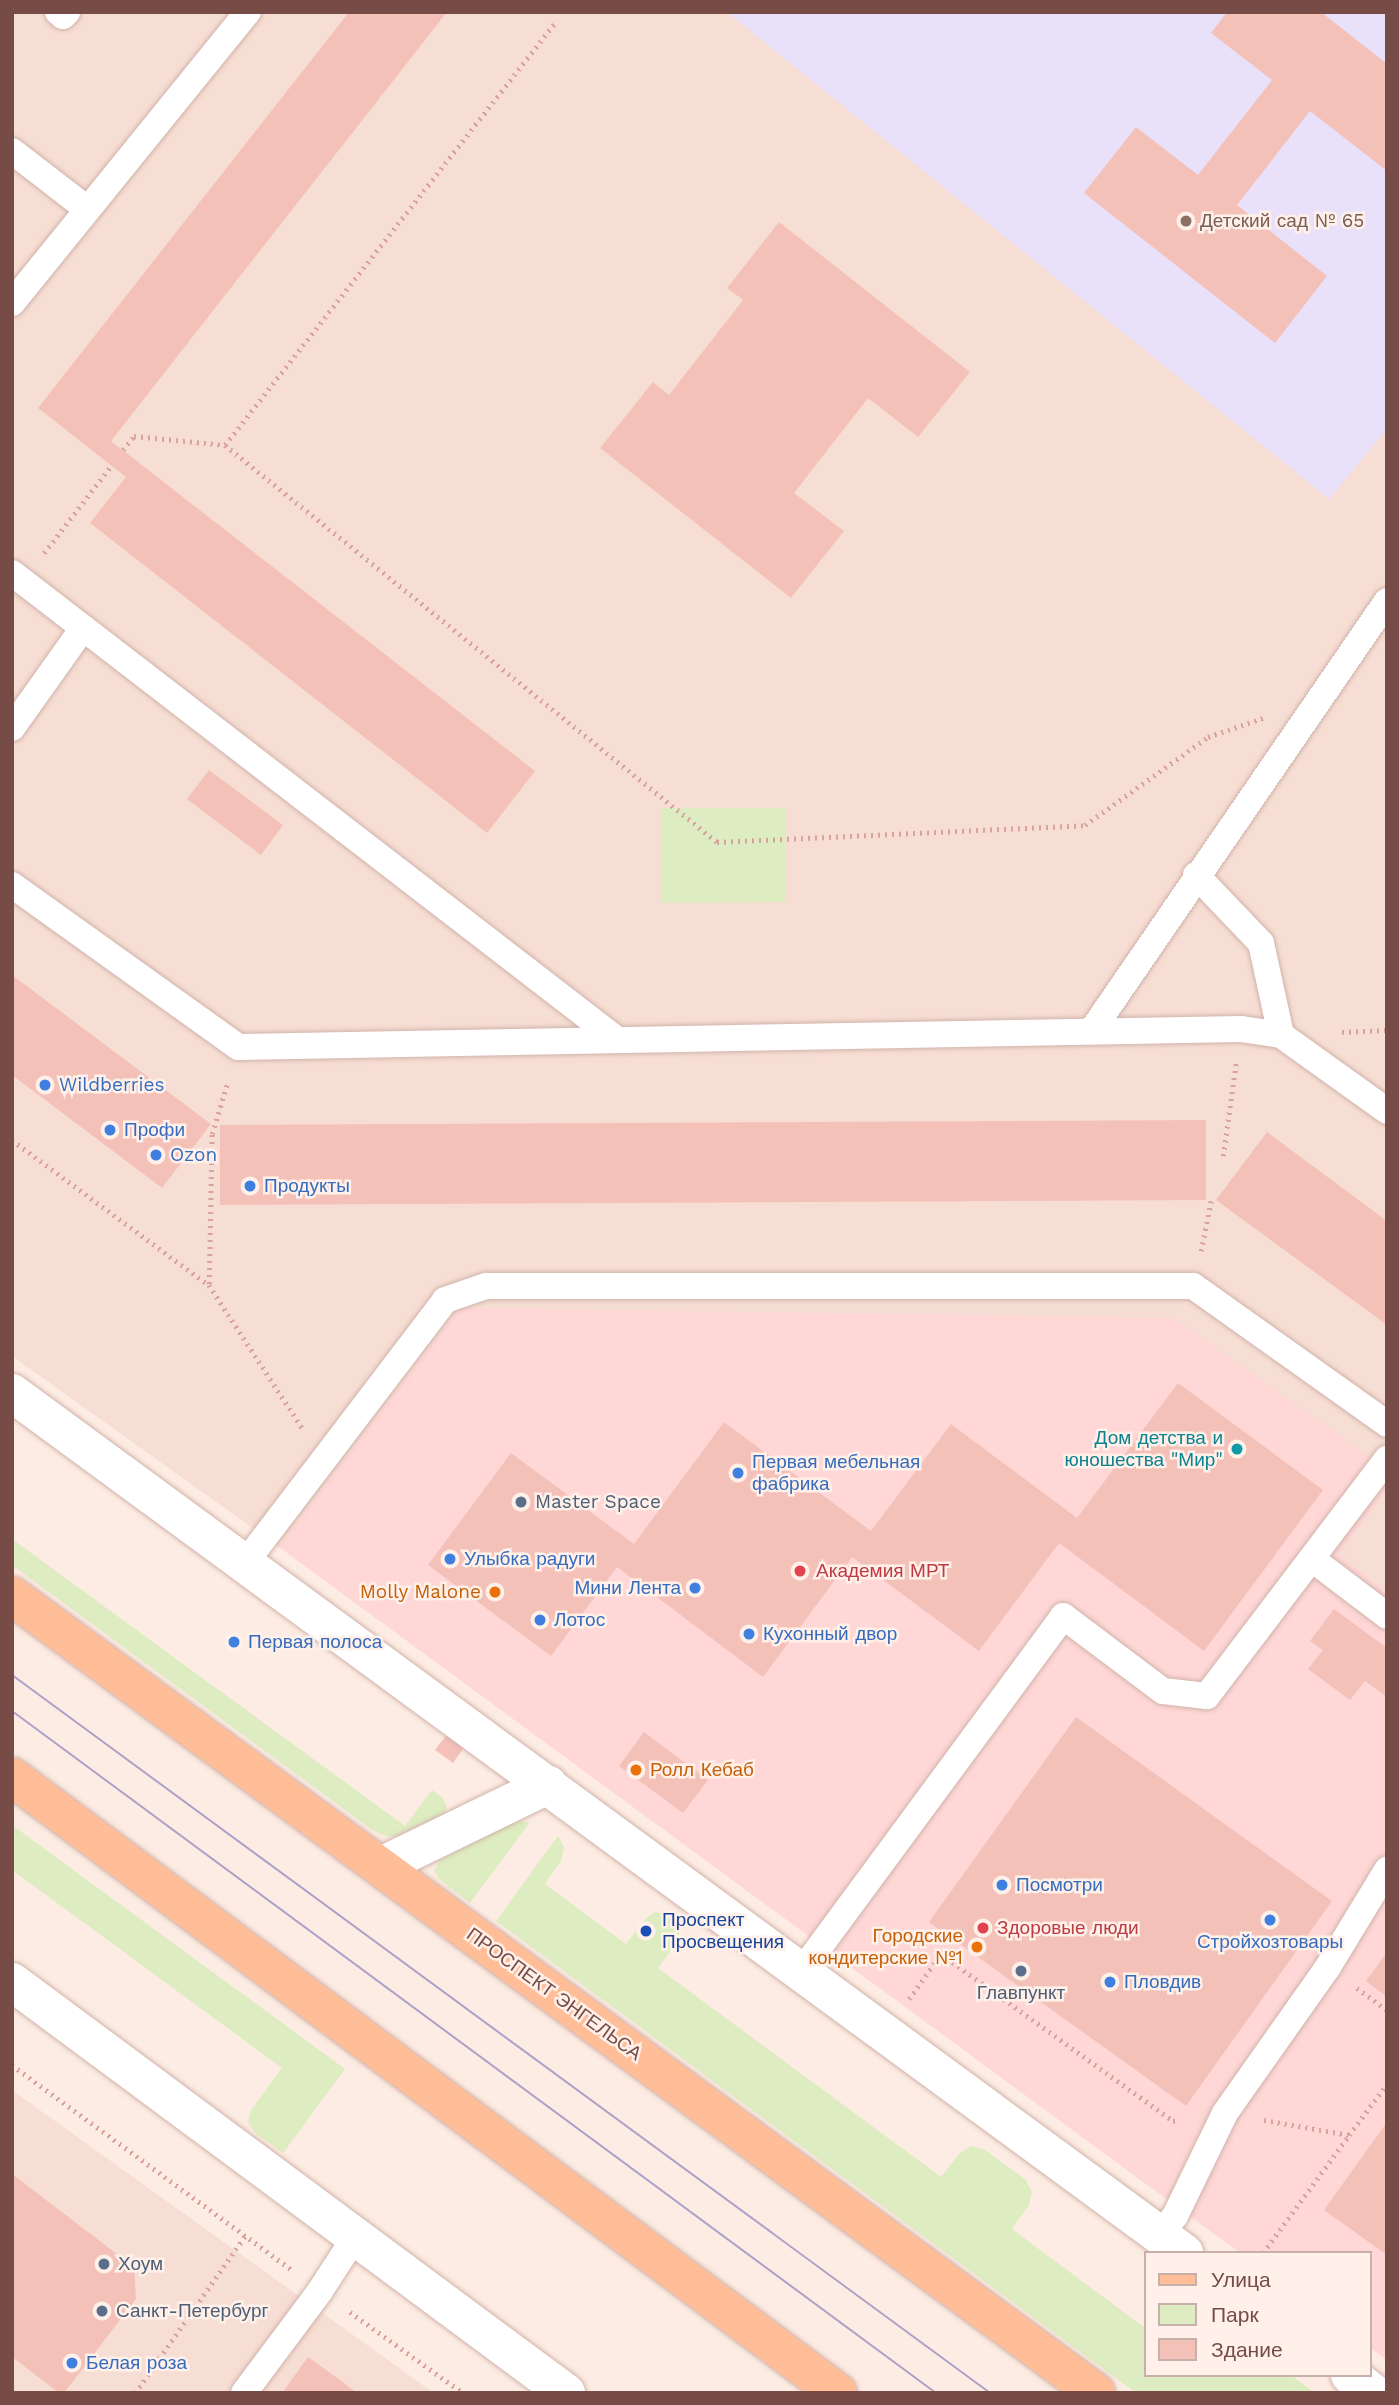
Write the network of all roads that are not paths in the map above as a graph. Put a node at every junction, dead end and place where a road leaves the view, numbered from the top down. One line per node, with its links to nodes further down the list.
1 (58, 12): 2 (lane)
2 (67, 12)
3 (248, 12): 5 (lane)
4 (12, 151): 5 (lane)
5 (87, 209): 6 (lane)
6 (12, 303)
7 (17, 577): 9 (lane)
8 (1387, 601): 11 (lane)
9 (83, 628): 10 (lane); 15 (lane)
10 (12, 728)
11 (1196, 875): 13 (lane); 14 (lane)
12 (12, 885): 15 (lane)
13 (1093, 1030): 14 (lane); 15 (lane)
14 (1281, 1035): 16 (lane)
15 (615, 1038)
16 (1387, 1111)
17 (12, 1393): 21 (street)
18 (1387, 1424): 21 (lane)
19 (1387, 1459): 20 (lane)
20 (1312, 1559): 23 (lane); 28 (lane)
21 (245, 1563): 25 (street)
22 (12, 1596): 26 (main road, ПРОСПЕКТ ЭНГЕЛЬСА)
23 (1387, 1616)
24 (12, 1777): 35 (main road)
25 (548, 1785): 26 (street); 28 (street)
26 (381, 1866): 36 (main road, ПРОСПЕКТ ЭНГЕЛЬСА)
27 (1387, 1870): 31 (lane)
28 (800, 1972): 31 (street)
29 (12, 1982): 30 (street)
30 (355, 2236): 33 (lane); 34 (street)
31 (1172, 2244)
32 (1353, 2377): 37 (street)
33 (244, 2393)
34 (566, 2393)
35 (838, 2393)
36 (1096, 2393)
37 (1373, 2393)

